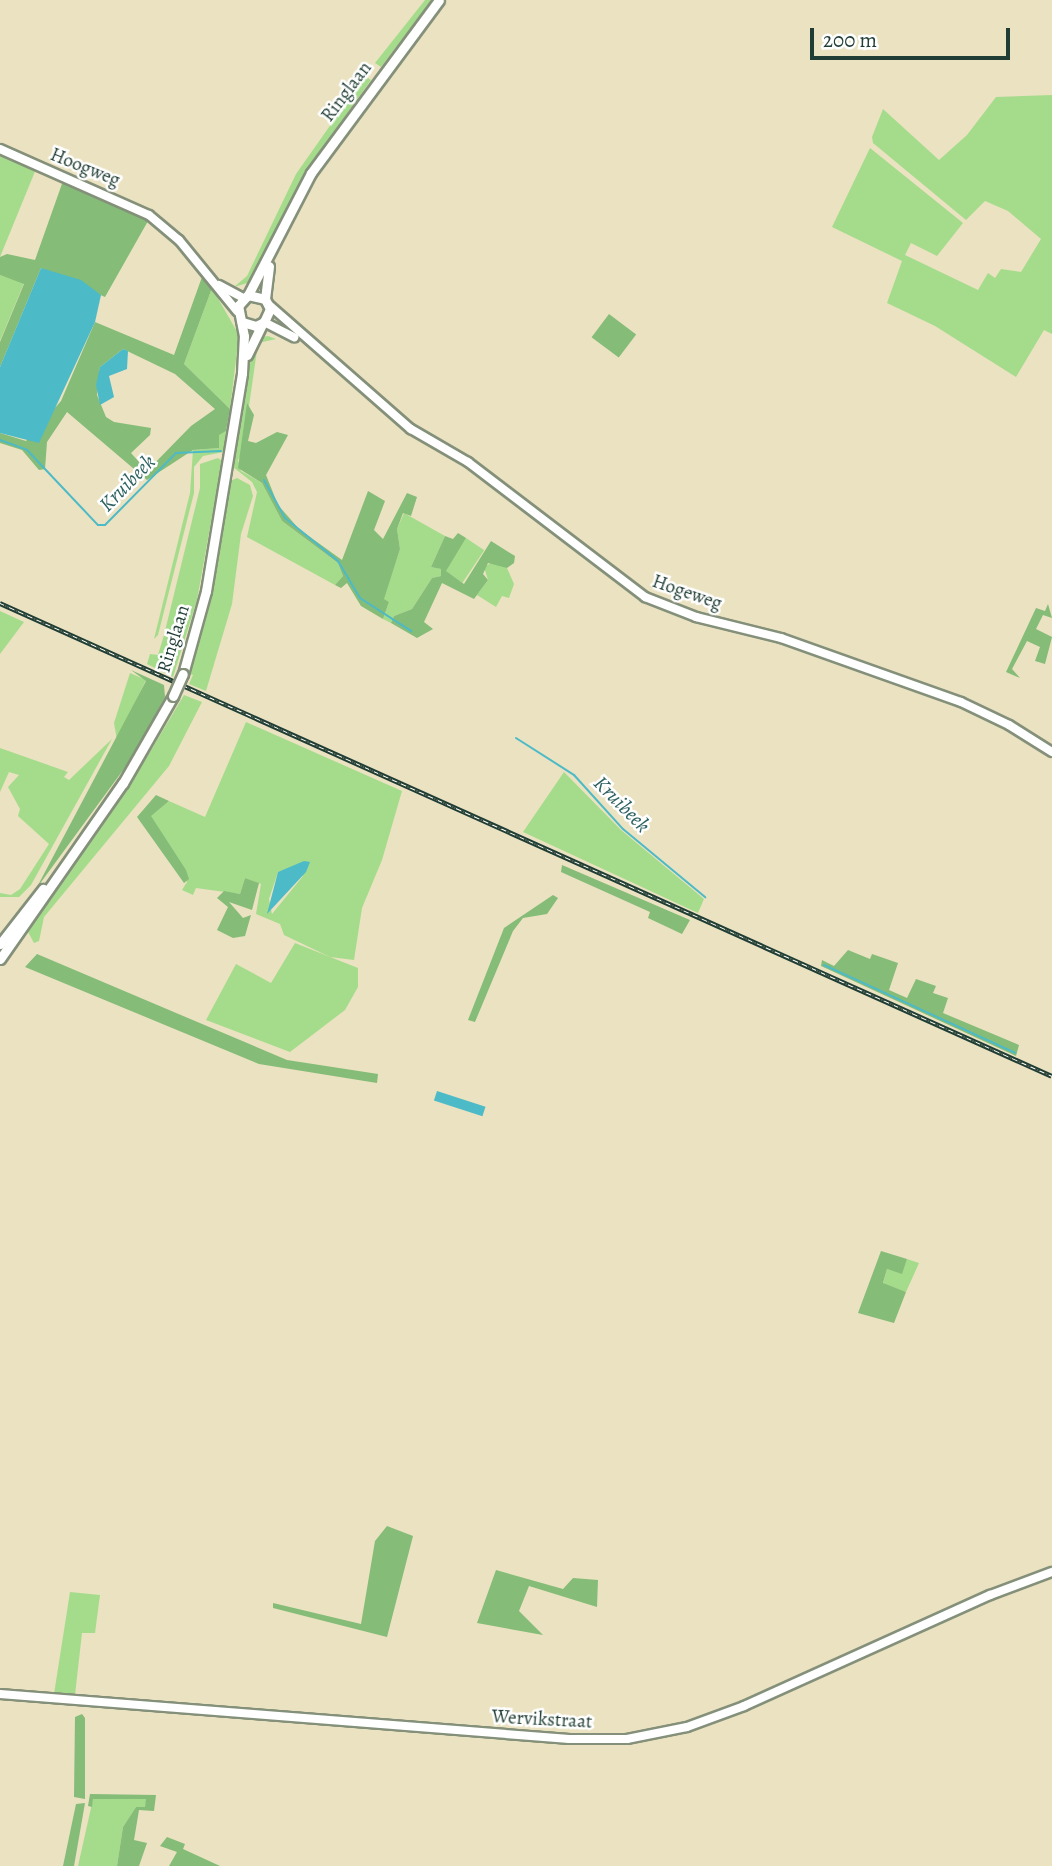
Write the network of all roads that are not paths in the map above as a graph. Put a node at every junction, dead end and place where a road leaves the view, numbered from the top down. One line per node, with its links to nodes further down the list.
1 (439, 0): 3 (main road, Ringlaan)
2 (0, 149): 4 (street, Hoogweg)
3 (273, 247): 5 (main road, Ringlaan); 6 (main road, Ringlaan)
4 (211, 279): 5 (street); 7 (street)
5 (245, 296): 6 (main road); 7 (main road, Ringlaan)
6 (267, 301): 9 (main road, Ringlaan); 10 (street, Hogeweg)
7 (237, 311): 8 (main road, Ringlaan)
8 (242, 321): 9 (main road); 11 (main road, Ringlaan)
9 (263, 323): 10 (street, Hogeweg); 11 (main road, Ringlaan)
10 (323, 355): 12 (street, Hogeweg)
11 (242, 373): 13 (main road, Ringlaan, bridge)
12 (1052, 752)
13 (52, 880): 14 (main road, Ringlaan); 15 (main road, Ringlaan)
14 (0, 944)
15 (0, 959)
16 (1052, 1572): 17 (street, Wervikstraat)
17 (0, 1694)

